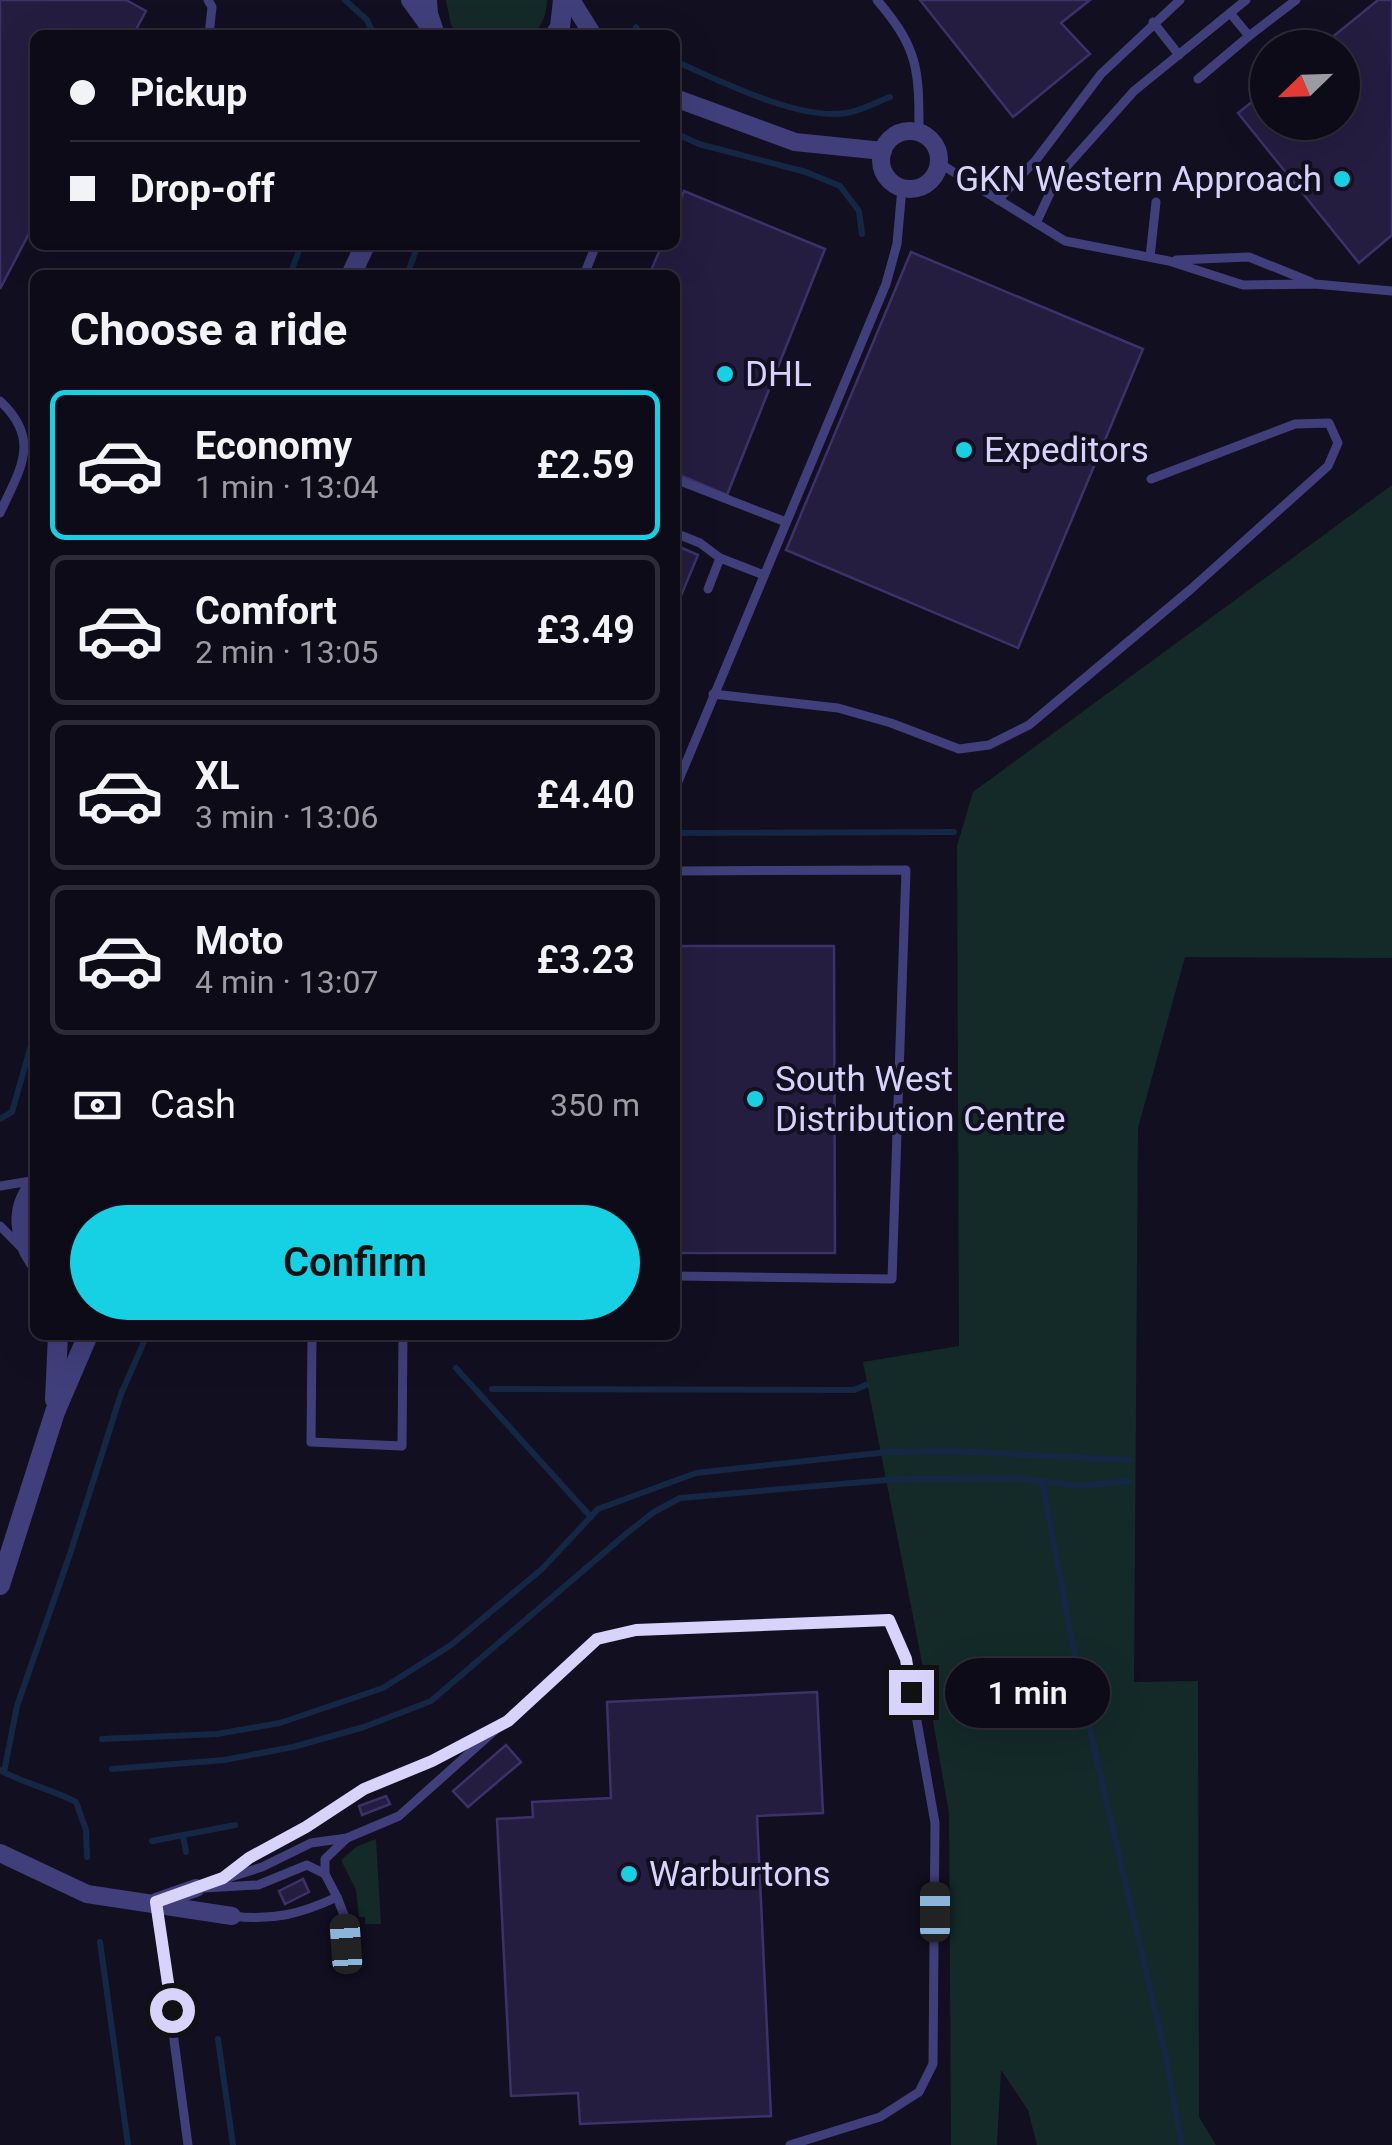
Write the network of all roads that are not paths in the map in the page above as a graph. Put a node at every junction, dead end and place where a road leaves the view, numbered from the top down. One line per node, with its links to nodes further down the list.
1 (208, 0): 11 (lane)
2 (410, 0): 12 (street)
3 (427, 0): 13 (street)
4 (567, 0): 14 (street); 15 (street)
5 (876, 0): 20 (lane)
6 (1180, 0): 10 (lane)
7 (1246, 0): 9 (lane)
8 (1296, 0): 16 (lane)
9 (1230, 13): 16 (lane); 17 (lane)
10 (1153, 22): 17 (lane); 24 (lane)
11 (210, 30)
12 (432, 30)
13 (434, 30)
14 (558, 30)
15 (589, 30)
16 (1249, 36): 18 (lane)
17 (1178, 55): 26 (lane)
18 (1198, 79)
19 (680, 100): 21 (street)
20 (919, 132): 21 (street); 22 (street)
21 (883, 151): 23 (street)
22 (939, 163): 23 (street); 24 (lane)
23 (902, 188): 35 (lane)
24 (998, 200): 26 (lane)
25 (1156, 202): 27 (lane)
26 (1036, 224): 27 (lane)
27 (1150, 257): 28 (lane)
28 (1169, 260): 29 (lane); 29 (lane)
29 (1315, 284): 30 (lane)
30 (1392, 291)
31 (0, 401): 34 (lane)
32 (1151, 479): 40 (lane)
33 (680, 482): 35 (lane)
34 (0, 513)
35 (786, 522): 38 (lane)
36 (680, 535): 37 (lane)
37 (720, 558): 38 (lane); 39 (lane)
38 (764, 574): 40 (lane)
39 (708, 589)
40 (713, 694): 41 (lane)
41 (680, 776)
42 (680, 870): 49 (lane)
43 (30, 1183): 44 (lane)
44 (0, 1186)
45 (30, 1192): 47 (street)
46 (0, 1226): 48 (lane)
47 (30, 1254)
48 (30, 1256)
49 (680, 1276)
50 (58, 1340): 54 (street)
51 (86, 1340): 54 (street)
52 (312, 1340): 53 (lane)
53 (402, 1340)
54 (55, 1412): 55 (street)
55 (0, 1586)
56 (508, 1721): 57 (lane); 60 (lane); 67 (lane)
57 (347, 1838): 59 (lane); 60 (lane)
58 (0, 1853): 63 (street)
59 (325, 1874): 61 (lane); 62 (lane)
60 (223, 1878): 61 (lane)
61 (196, 1888): 63 (street)
62 (337, 1897): 64 (lane); 65 (lane)
63 (156, 1902): 64 (street); 66 (lane)
64 (232, 1916)
65 (347, 1964)
66 (188, 2145)
67 (790, 2145)

